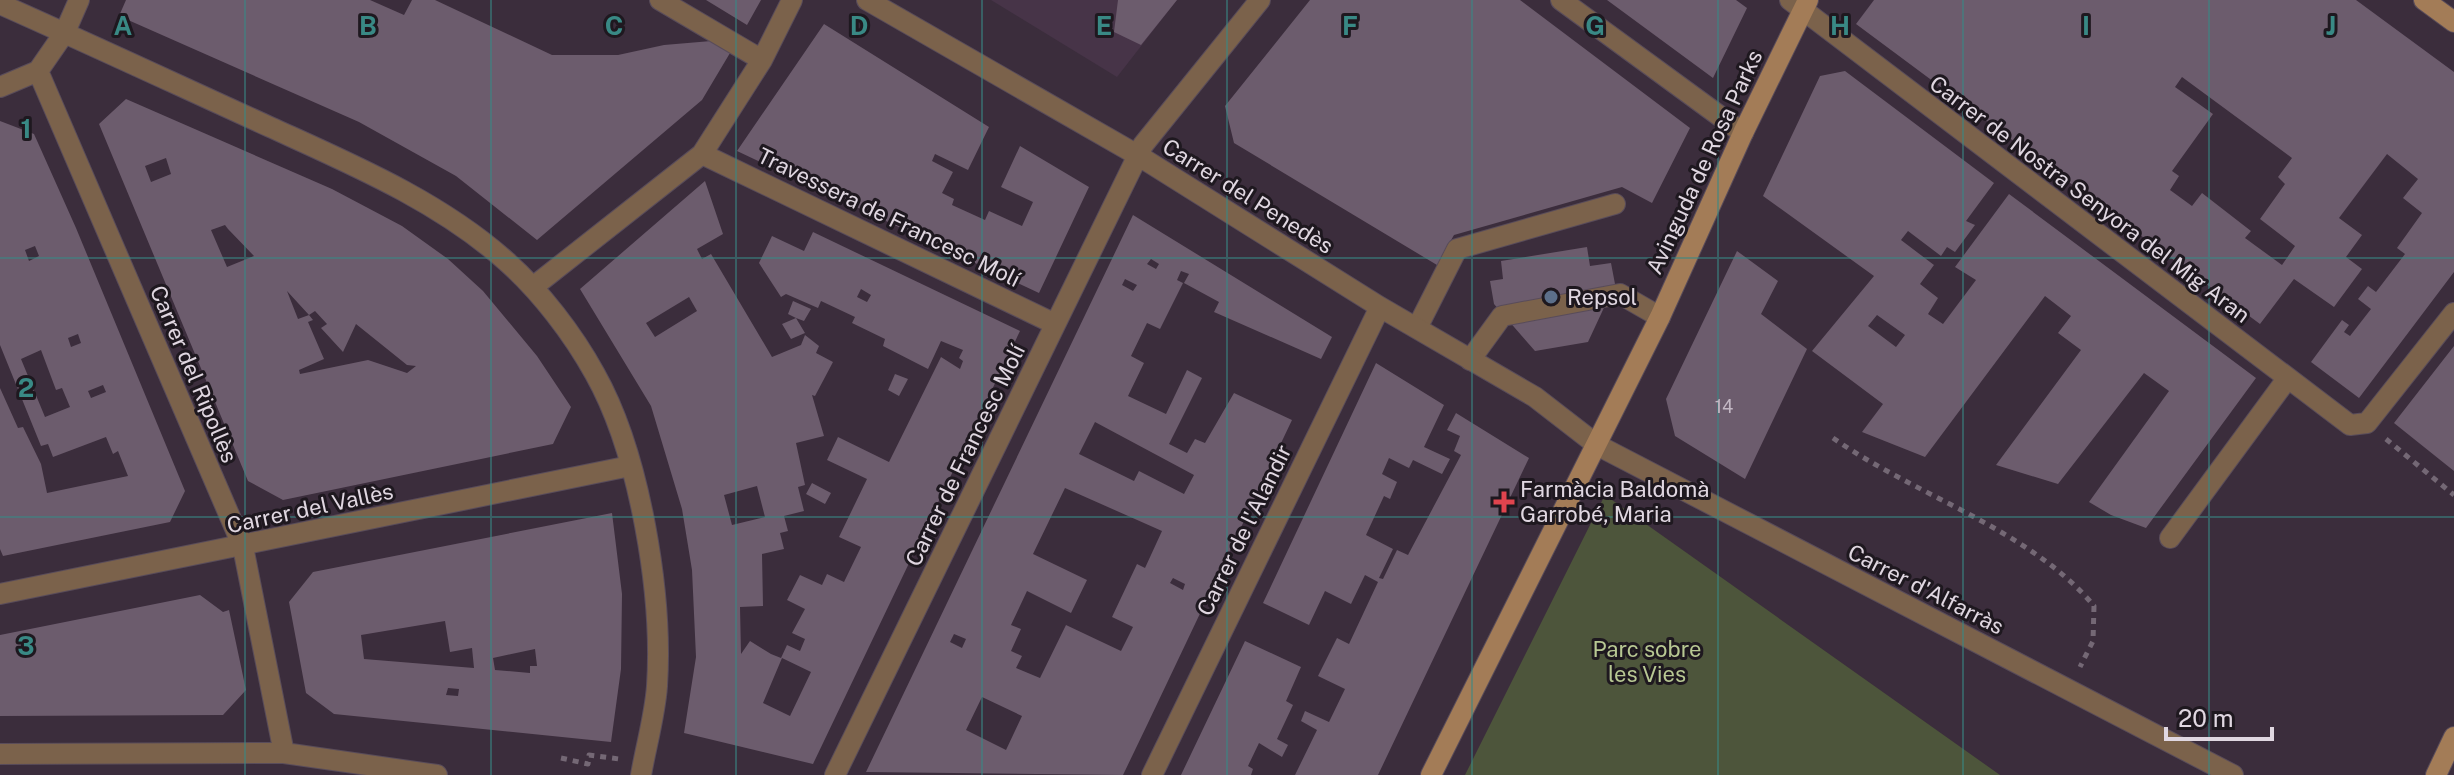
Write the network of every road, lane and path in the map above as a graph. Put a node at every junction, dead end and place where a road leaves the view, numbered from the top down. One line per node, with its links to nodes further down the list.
1 (79, 0): 11 (street)
2 (660, 0): 12 (street)
3 (792, 0): 12 (street)
4 (867, 0): 17 (street, Carrer del Penedès)
5 (1260, 0): 17 (street, Carrer de Francesc Molí)
6 (1561, 0): 15 (street)
7 (2424, 0): 10 (main road)
8 (1800, 3): 15 (main road, Avinguda de Rosa Parks); 26 (street, Carrer de Nostra Senyora del Mig Aran)
9 (0, 4): 11 (street)
10 (2454, 22)
11 (65, 32): 13 (street); 19 (street)
12 (762, 60): 16 (street)
13 (38, 71): 14 (street); 33 (street, Carrer del Ripollès)
14 (0, 87)
15 (1743, 133): 22 (main road, Avinguda de Rosa Parks)
16 (702, 154): 19 (street); 23 (street, Travessera de Francesc Molí)
17 (1139, 156): 20 (street, Carrer del Penedès); 23 (street, Carrer de Francesc Molí)
18 (1615, 204): 24 (street)
19 (533, 287): 30 (street)
20 (1380, 307): 24 (street, Carrer del Penedès); 44 (street, Carrer de l'Alandir)
21 (2454, 313): 27 (street)
22 (1660, 317): 25 (street); 29 (main road, Avinguda de Rosa Parks)
23 (1055, 324): 43 (street, Carrer de Francesc Molí)
24 (1417, 328): 25 (street, Carrer del Penedès)
25 (1470, 360): 29 (street, Carrer del Penedès)
26 (2287, 379): 27 (street, Carrer de Nostra Senyora del Mig Aran); 32 (street)
27 (2359, 424): 31 (path)
28 (1833, 438): 35 (path)
29 (1597, 445): 35 (street, Carrer d'Alfarràs); 45 (main road, Avinguda de Rosa Parks)
30 (630, 466): 33 (street, Carrer del Vallès); 42 (street)
31 (2454, 495)
32 (2170, 538)
33 (243, 547): 34 (street, Carrer del Vallès); 37 (street, Carrer del Ripollès)
34 (1, 593)
35 (2065, 688): 46 (street, Carrer d'Alfarràs)
36 (2454, 737): 47 (main road)
37 (284, 753): 38 (street); 41 (street)
38 (0, 754)
39 (561, 758): 40 (path)
40 (620, 759)
41 (437, 775)
42 (641, 775)
43 (835, 775)
44 (1152, 775)
45 (1431, 775)
46 (2233, 775)
47 (2436, 775)

